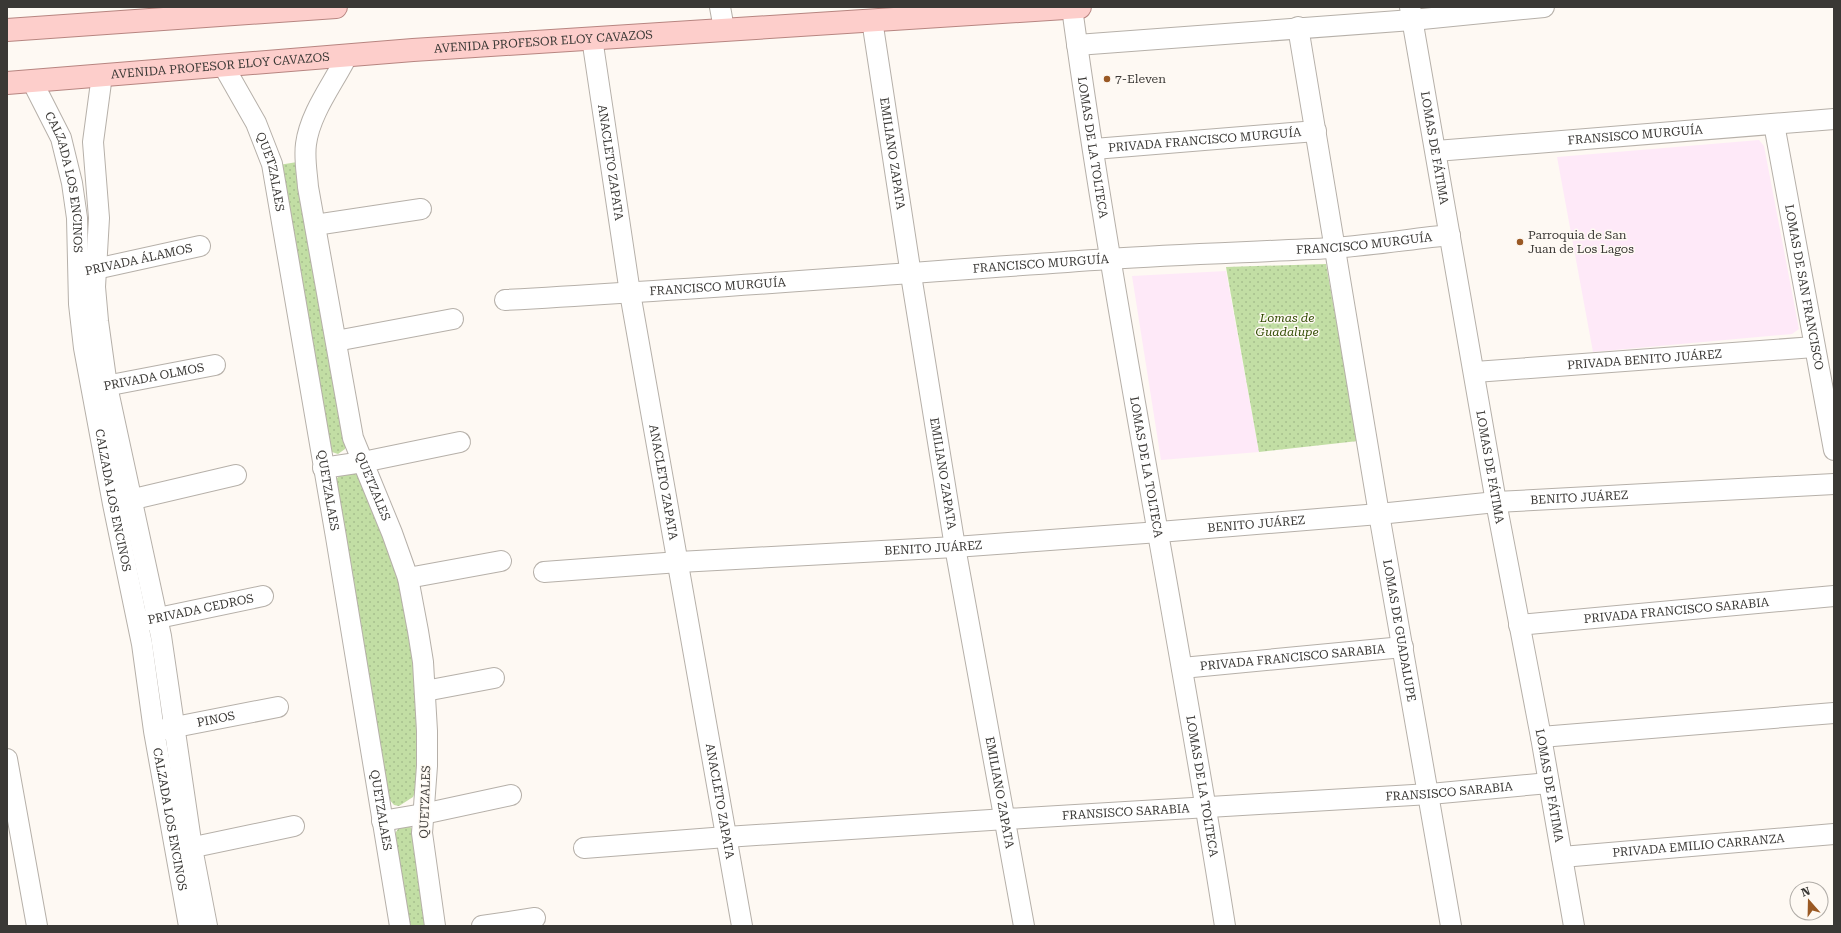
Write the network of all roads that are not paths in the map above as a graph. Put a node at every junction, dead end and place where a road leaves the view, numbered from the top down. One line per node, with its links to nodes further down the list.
1 (336, 7): 5 (main road)
2 (720, 7): 9 (street)
3 (1076, 7): 7 (main road, AVENIDA PROFESOR ELOY CAVAZOS); 12 (street, LOMAS DE LA TOLTECA)
4 (1544, 7): 6 (street)
5 (191, 12): 10 (main road)
6 (1411, 13): 8 (street); 22 (street, LOMAS DE FÁTIMA)
7 (872, 20): 9 (main road, AVENIDA PROFESOR ELOY CAVAZOS); 30 (street, EMILIANO ZAPATA)
8 (1298, 27): 12 (street); 20 (street, LOMAS DE GUADALUPE)
9 (724, 29): 11 (main road, AVENIDA PROFESOR ELOY CAVAZOS)
10 (7, 30)
11 (592, 38): 13 (main road, AVENIDA PROFESOR ELOY CAVAZOS); 31 (street, ANACLETO ZAPATA)
12 (1077, 45): 21 (street, LOMAS DE LA TOLTECA)
13 (347, 56): 14 (main road, AVENIDA PROFESOR ELOY CAVAZOS); 24 (street, QUETZALES)
14 (223, 65): 15 (main road, AVENIDA PROFESOR ELOY CAVAZOS); 42 (street, QUETZALAES)
15 (102, 74): 16 (main road, AVENIDA PROFESOR ELOY CAVAZOS); 29 (street, CALZADA LOS ENCINOS)
16 (32, 81): 17 (main road, AVENIDA PROFESOR ELOY CAVAZOS); 29 (street, CALZADA LOS ENCINOS)
17 (7, 83)
18 (1834, 119): 19 (street, FRANSISCO MURGUÍA)
19 (1774, 124): 22 (street, FRANSISCO MURGUÍA); 35 (street, LOMAS DE SAN FRANCISCO)
20 (1316, 131): 21 (street, PRIVADA FRANCISCO MURGUÍA); 27 (street, LOMAS DE GUADALUPE)
21 (1094, 149): 28 (street, LOMAS DE LA TOLTECA)
22 (1436, 151): 25 (street, LOMAS DE FÁTIMA)
23 (420, 209): 24 (street)
24 (316, 225): 34 (street, QUETZALES)
25 (1450, 235): 27 (street, FRANCISCO MURGUÍA); 37 (street, LOMAS DE FÁTIMA)
26 (200, 246): 29 (street, PRIVADA ÁLAMOS)
27 (1335, 248): 28 (street, FRANCISCO MURGUÍA); 47 (street, LOMAS DE GUADALUPE)
28 (1109, 259): 30 (street, FRANCISCO MURGUÍA); 48 (street, LOMAS DE LA TOLTECA)
29 (87, 271): 38 (street, CALZADA LOS ENCINOS)
30 (911, 275): 31 (street, FRANCISCO MURGUÍA); 49 (street, EMILIANO ZAPATA)
31 (630, 293): 32 (street); 51 (street, ANACLETO ZAPATA)
32 (505, 300)
33 (453, 319): 34 (street)
34 (336, 341): 41 (street, QUETZALES)
35 (1814, 347): 37 (street, PRIVADA BENITO JUÁREZ); 40 (street, LOMAS DE SAN FRANCISCO)
36 (215, 366): 38 (street, PRIVADA OLMOS)
37 (1475, 372): 46 (street, LOMAS DE FÁTIMA)
38 (100, 387): 45 (street, CALZADA LOS ENCINOS)
39 (460, 442): 41 (street)
40 (1834, 450)
41 (364, 462): 42 (street); 53 (street, QUETZALES)
42 (323, 468): 74 (street, QUETZALAES)
43 (236, 475): 45 (street)
44 (1834, 484): 46 (street, BENITO JUÁREZ)
45 (122, 502): 56 (street, CALZADA LOS ENCINOS)
46 (1496, 502): 47 (street, BENITO JUÁREZ); 57 (street, LOMAS DE FÁTIMA)
47 (1379, 514): 48 (street, BENITO JUÁREZ); 58 (street, LOMAS DE GUADALUPE)
48 (1158, 532): 49 (street, BENITO JUÁREZ); 59 (street, LOMAS DE LA TOLTECA)
49 (955, 547): 51 (street, BENITO JUÁREZ); 73 (street, EMILIANO ZAPATA)
50 (501, 561): 53 (street)
51 (679, 562): 52 (street); 77 (street, ANACLETO ZAPATA)
52 (544, 572)
53 (408, 578): 61 (street, QUETZALES)
54 (263, 596): 56 (street, PRIVADA CEDROS)
55 (1834, 596): 57 (street, PRIVADA FRANCISCO SARABIA)
56 (148, 620): 64 (street, CALZADA LOS ENCINOS); 65 (street, CALZADA LOS ENCINOS)
57 (1519, 625): 66 (street, LOMAS DE FÁTIMA)
58 (1403, 647): 59 (street, PRIVADA FRANCISCO SARABIA); 69 (street, LOMAS DE GUADALUPE)
59 (1182, 668): 71 (street, LOMAS DE LA TOLTECA)
60 (494, 678): 61 (street)
61 (425, 691): 72 (street, QUETZALES)
62 (278, 708): 64 (street, PINOS)
63 (1834, 713): 66 (street)
64 (174, 729): 65 (street, PINOS); 79 (street, CALZADA LOS ENCINOS)
65 (154, 731): 79 (street, CALZADA LOS ENCINOS)
66 (1541, 738): 68 (street, LOMAS DE FÁTIMA)
67 (7, 759): 82 (street)
68 (1549, 783): 69 (street, FRANSISCO SARABIA); 80 (street, LOMAS DE FÁTIMA)
69 (1430, 794): 71 (street, FRANSISCO SARABIA); 91 (street, LOMAS DE GUADALUPE)
70 (511, 795): 72 (street)
71 (1206, 807): 73 (street, FRANSISCO SARABIA); 90 (street, LOMAS DE LA TOLTECA)
72 (423, 814): 74 (street); 86 (street, QUETZALES)
73 (1006, 819): 77 (street, FRANSISCO SARABIA); 89 (street, EMILIANO ZAPATA)
74 (382, 821): 85 (street, QUETZALAES)
75 (294, 826): 79 (street)
76 (1834, 834): 80 (street, PRIVADA EMILIO CARRANZA)
77 (726, 837): 78 (street); 88 (street, ANACLETO ZAPATA)
78 (584, 848)
79 (183, 850): 83 (street, CALZADA LOS ENCINOS); 84 (street, CALZADA LOS ENCINOS)
80 (1562, 857): 92 (street, LOMAS DE FÁTIMA)
81 (535, 918): 87 (street)
82 (37, 926)
83 (189, 926)
84 (207, 926)
85 (400, 926)
86 (435, 926)
87 (482, 926)
88 (742, 926)
89 (1024, 926)
90 (1225, 926)
91 (1451, 926)
92 (1574, 926)

